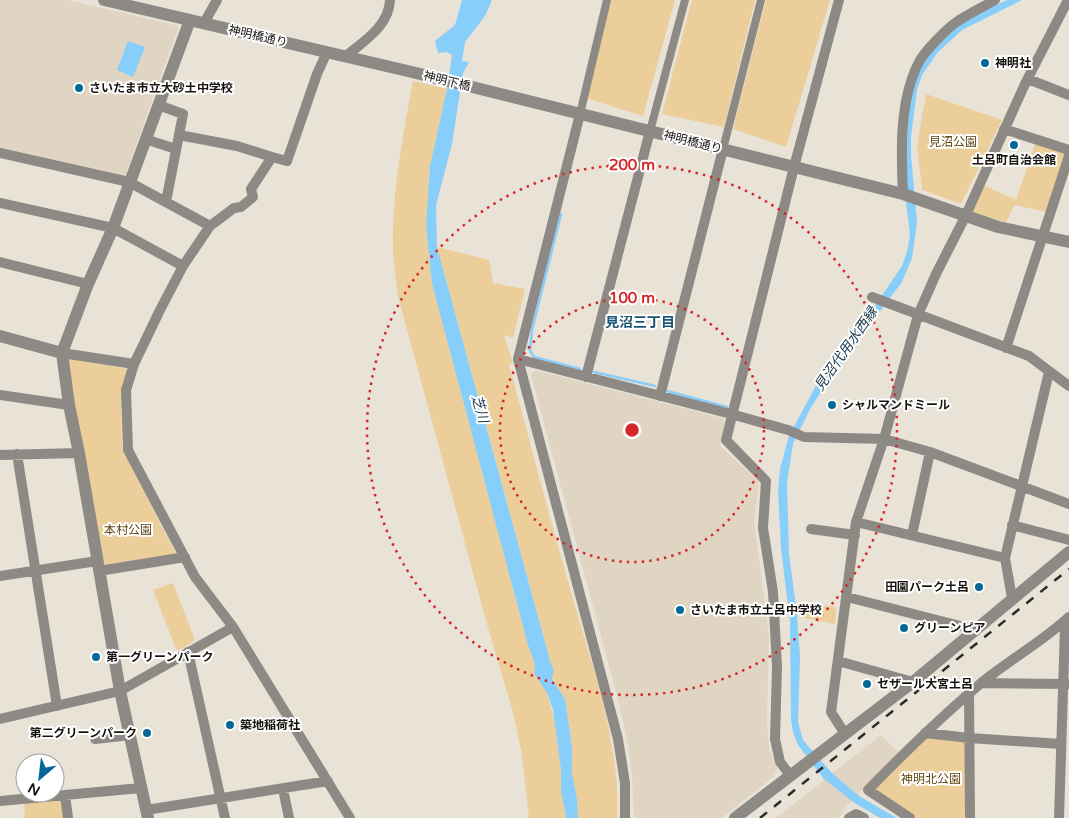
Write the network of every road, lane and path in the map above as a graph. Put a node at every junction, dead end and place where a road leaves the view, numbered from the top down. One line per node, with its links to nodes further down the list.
1 (104, 0): 10 (street, 神明橋通り)
2 (217, 0): 11 (street)
3 (390, 0): 13 (street)
4 (607, 0): 19 (street)
5 (685, 0): 21 (street)
6 (761, 0): 25 (street)
7 (839, 0): 30 (street)
8 (995, 0): 32 (street)
9 (1067, 7): 15 (street)
10 (190, 20): 11 (street, 神明橋通り); 18 (street)
11 (204, 23): 12 (street, 神明橋通り)
12 (327, 52): 13 (street, 神明橋通り); 29 (street)
13 (346, 56): 14 (street, 神明橋通り)
14 (412, 72): 16 (street, 神明下橋)
15 (1028, 79): 17 (street); 20 (street)
16 (483, 90): 19 (street, 神明橋通り)
17 (1069, 95)
18 (158, 105): 22 (street); 23 (street)
19 (580, 114): 21 (street, 神明橋通り); 48 (street)
20 (1004, 130): 26 (street); 35 (street)
21 (650, 131): 25 (street, 神明橋通り); 51 (street)
22 (179, 135): 24 (street); 29 (street)
23 (145, 139): 24 (street); 31 (street)
24 (176, 149): 34 (street)
25 (723, 150): 30 (street, 神明橋通り); 54 (street)
26 (1069, 150)
27 (0, 153): 31 (street)
28 (1069, 156): 38 (street)
29 (272, 157): 36 (street)
30 (794, 167): 32 (street, 神明橋通り); 56 (street)
31 (129, 182): 34 (street); 37 (street)
32 (903, 194): 35 (street, 神明橋通り)
33 (0, 202): 37 (street)
34 (166, 202): 36 (street)
35 (965, 217): 38 (street, 神明橋通り); 44 (street)
36 (210, 226): 41 (street)
37 (113, 228): 41 (street); 42 (street)
38 (1043, 237): 39 (street, 神明橋通り); 46 (street)
39 (1069, 242)
40 (0, 262): 42 (street)
41 (184, 266): 49 (street)
42 (88, 284): 47 (street)
43 (874, 299): 44 (street)
44 (918, 315): 46 (street); 57 (street)
45 (0, 336): 47 (street)
46 (1006, 348): 50 (street)
47 (62, 353): 49 (street); 55 (street)
48 (518, 359): 51 (street); 110 (street)
49 (134, 364): 71 (street)
50 (1049, 372): 52 (street); 62 (street)
51 (586, 377): 54 (street)
52 (1069, 386)
53 (0, 395): 55 (street)
54 (660, 396): 56 (street)
55 (69, 405): 59 (street)
56 (731, 414): 57 (street); 97 (street)
57 (884, 439): 58 (street); 64 (street)
58 (930, 452): 62 (street); 68 (street)
59 (79, 453): 60 (street); 73 (street)
60 (17, 454): 61 (street); 74 (street)
61 (0, 455)
62 (1021, 486): 63 (street); 65 (street)
63 (1069, 504)
64 (856, 522): 67 (street); 68 (street)
65 (1012, 525): 69 (street); 72 (street)
66 (811, 529): 67 (street)
67 (855, 535): 76 (street)
68 (912, 535): 72 (street)
69 (1069, 540)
70 (1069, 552): 77 (street)
71 (185, 557): 73 (street); 79 (street)
72 (1005, 558): 77 (street)
73 (98, 566): 74 (street); 86 (street)
74 (36, 571): 75 (street); 88 (street)
75 (0, 576)
76 (846, 597): 80 (street); 82 (street)
77 (1012, 598): 80 (street)
78 (1067, 623): 84 (street); 85 (street)
79 (233, 627): 81 (street); 98 (street)
80 (976, 630): 83 (street)
81 (188, 652): 86 (street); 102 (street)
82 (838, 661): 83 (street); 91 (street)
83 (913, 682): 91 (street)
84 (981, 683): 85 (street); 87 (street)
85 (1067, 684): 95 (street)
86 (120, 690): 88 (street); 92 (street)
87 (969, 694): 90 (street); 93 (street)
88 (58, 706): 89 (street)
89 (0, 719)
90 (925, 733): 93 (street); 114 (street)
91 (845, 734): 97 (street)
92 (130, 735): 94 (street); 99 (street)
93 (969, 738): 95 (street); 115 (street)
94 (95, 739)
95 (1061, 744): 96 (street)
96 (1065, 759): 116 (street)
97 (790, 775): 111 (street)
98 (328, 782): 100 (street); 109 (street)
99 (141, 788): 101 (street); 105 (street)
100 (283, 789): 102 (street); 108 (street)
101 (65, 795): 106 (street)
102 (221, 798): 105 (street); 107 (street)
103 (15, 800): 104 (street)
104 (0, 801)
105 (147, 814)
106 (68, 818)
107 (225, 818)
108 (289, 818)
109 (350, 818)
110 (625, 818)
111 (735, 818)
112 (849, 818): 113 (street)
113 (864, 818)
114 (910, 818)
115 (970, 818)
116 (1059, 818)

